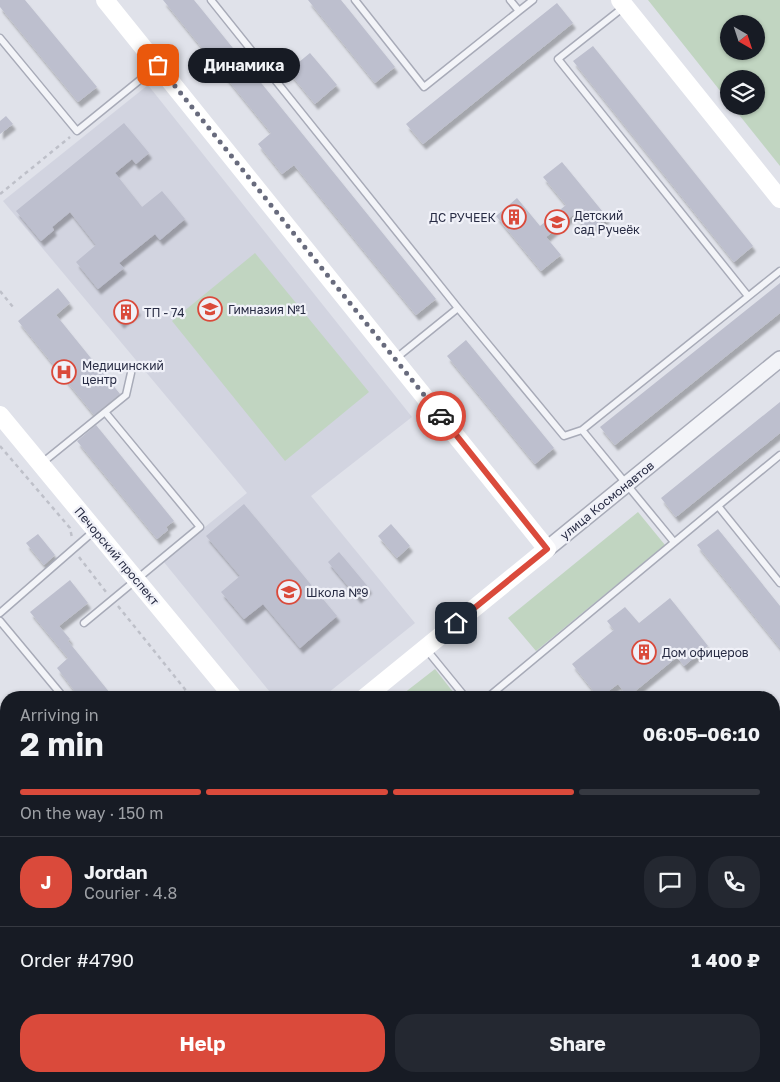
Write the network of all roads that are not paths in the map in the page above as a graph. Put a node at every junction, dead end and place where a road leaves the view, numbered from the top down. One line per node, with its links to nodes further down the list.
1 (105, 0): 9 (main road)
2 (212, 0): 13 (lane)
3 (355, 0): 7 (lane)
4 (510, 0): 7 (lane)
5 (533, 0): 7 (lane)
6 (622, 3): 10 (main road); 12 (lane)
7 (519, 11)
8 (0, 38): 9 (lane)
9 (158, 65): 14 (main road)
10 (780, 199)
11 (780, 271): 12 (lane)
12 (748, 296): 19 (lane)
13 (458, 308): 14 (lane); 19 (lane)
14 (395, 359): 26 (main road)
15 (780, 359): 22 (street, улица Космонавтов)
16 (131, 373): 17 (lane)
17 (105, 412): 21 (lane); 27 (lane)
18 (0, 415): 21 (main road, Печорский проспект)
19 (582, 430): 22 (lane)
20 (780, 455): 23 (lane)
21 (41, 464): 24 (main road, Печорский проспект)
22 (626, 484): 25 (lane); 26 (street, улица Космонавтов)
23 (718, 506): 25 (lane); 28 (lane)
24 (95, 530): 27 (main road, Печорский проспект); 29 (lane)
25 (674, 542): 37 (lane)
26 (547, 549): 32 (main road, улица Космонавтов)
27 (136, 580): 31 (lane); 34 (main road, Печорский проспект)
28 (780, 583)
29 (0, 613)
30 (0, 621): 33 (lane)
31 (84, 623)
32 (426, 648): 35 (main road, улица Космонавтов); 36 (lane)
33 (59, 691)
34 (228, 691)
35 (373, 691)
36 (460, 691)
37 (494, 691)

